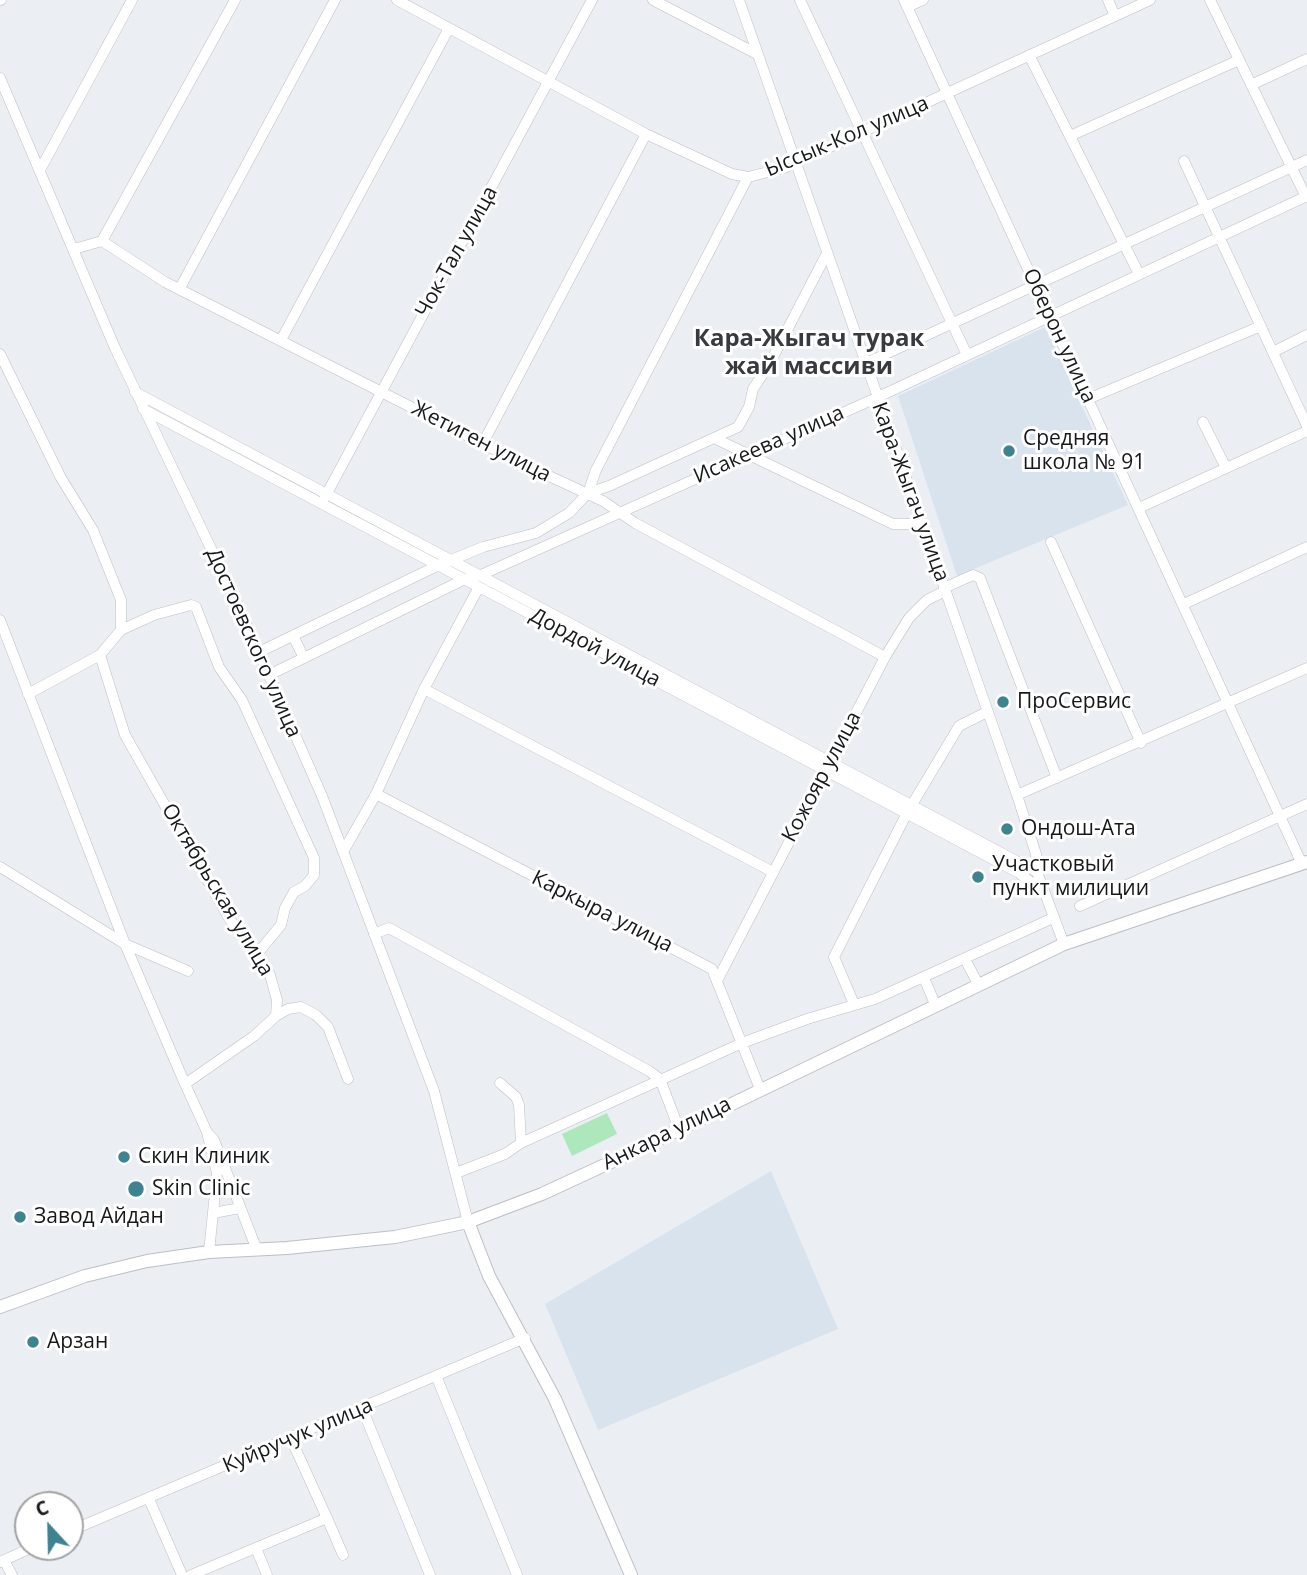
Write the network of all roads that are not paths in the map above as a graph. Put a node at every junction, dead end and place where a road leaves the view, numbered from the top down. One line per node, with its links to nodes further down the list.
1 (132, 0): 31 (street)
2 (235, 0): 36 (street)
3 (335, 0): 42 (street)
4 (397, 0): 15 (street, Ыссык-Кол улица)
5 (592, 0): 21 (street, Чок-Тал улица)
6 (653, 0): 16 (street)
7 (738, 0): 16 (street, Кара-Жыгач улица)
8 (800, 0): 24 (street)
9 (923, 0): 13 (street)
10 (1108, 0): 14 (street)
11 (1150, 0): 14 (street, Ыссык-Кол улица)
12 (1210, 0): 19 (street)
13 (906, 4): 23 (street, Оберон улица)
14 (1115, 16): 17 (street, Ыссык-Кол улица)
15 (448, 30): 21 (street, Ыссык-Кол улица); 47 (street)
16 (757, 54): 29 (street, Кара-Жыгач улица)
17 (1029, 55): 23 (street, Ыссык-Кол улица); 26 (street)
18 (1307, 59): 22 (street)
19 (1239, 60): 22 (street); 26 (street)
20 (0, 78): 31 (street, Достоевского улица)
21 (549, 83): 25 (street, Ыссык-Кол улица); 52 (street, Чок-Тал улица)
22 (1251, 85): 30 (street)
23 (947, 93): 24 (street, Ыссык-Кол улица); 41 (street, Оберон улица)
24 (860, 132): 29 (street, Ыссык-Кол улица); 44 (street)
25 (646, 134): 32 (street, Ыссык-Кол улица); 63 (street)
26 (1070, 136): 37 (street)
27 (1307, 160): 30 (street)
28 (1184, 161): 34 (street)
29 (794, 163): 32 (street, Ыссык-Кол улица); 39 (street, Кара-Жыгач улица)
30 (1292, 167): 33 (street); 34 (street)
31 (40, 170): 38 (street, Достоевского улица)
32 (748, 177): 66 (street)
33 (1307, 197): 35 (street, Исакеева улица)
34 (1204, 207): 35 (street); 37 (street)
35 (1219, 237): 40 (street, Исакеева улица); 45 (street)
36 (102, 241): 38 (street); 42 (street, Жетиген улица)
37 (1125, 245): 40 (street); 41 (street)
38 (74, 249): 53 (street, Достоевского улица)
39 (826, 255): 51 (street, Кара-Жыгач улица); 62 (street, Исакеева улица)
40 (1139, 274): 43 (street, Исакеева улица)
41 (1036, 286): 43 (street, Оберон улица); 44 (street)
42 (180, 288): 47 (street, Жетиген улица)
43 (1051, 317): 50 (street, Исакеева улица); 55 (street, Оберон улица)
44 (952, 323): 50 (street); 51 (street)
45 (1261, 326): 48 (street); 55 (street)
46 (1307, 335): 48 (street)
47 (281, 340): 52 (street, Жетиген улица)
48 (1273, 352): 60 (street)
49 (0, 354): 81 (street)
50 (967, 355): 54 (street, Исакеева улица)
51 (864, 364): 54 (street, Кара-Жыгач улица)
52 (382, 390): 63 (street, Жетиген улица); 67 (street, Чок-Тал улица)
53 (135, 392): 56 (street, Дордой улица); 57 (street, Достоевского улица)
54 (876, 398): 64 (street, Исакеева улица); 70 (street, Кара-Жыгач улица)
55 (1088, 398): 68 (street, Оберон улица)
56 (157, 403): 57 (street); 67 (street, Дордой улица)
57 (143, 409): 58 (street, Дордой улица); 61 (street, Достоевского улица)
58 (168, 421): 61 (street); 67 (street, Дордой улица)
59 (1203, 422): 65 (street)
60 (1307, 428): 65 (street)
61 (155, 435): 83 (street, Достоевского улица)
62 (714, 438): 64 (street); 66 (street, Исакеева улица)
63 (482, 443): 66 (street, Жетиген улица)
64 (748, 453): 69 (street, Исакеева улица); 70 (street)
65 (1226, 468): 68 (street)
66 (588, 493): 69 (street, Жетиген улица); 73 (street, Исакеева улица)
67 (324, 499): 73 (street, Дордой улица); 74 (street, Дордой улица)
68 (1139, 508): 79 (street, Оберон улица)
69 (618, 511): 75 (street, Исакеева улица); 85 (street, Жетиген улица)
70 (921, 524): 78 (street, Кара-Жыгач улица)
71 (1051, 542): 93 (street)
72 (1307, 547): 79 (street)
73 (452, 560): 74 (street, Исакеева улица); 75 (street, Дордой улица)
74 (439, 565): 76 (street, Дордой улица); 82 (street, Исакеева улица)
75 (481, 575): 76 (street, Исакеева улица); 94 (street, Дордой улица)
76 (465, 579): 77 (street, Дордой улица); 86 (street, Исакеева улица)
77 (479, 587): 89 (street); 94 (street, Дордой улица)
78 (945, 589): 85 (street, Кожояр улица); 92 (street, Кара-Жыгач улица); 95 (street, Кожояр улица)
79 (1184, 604): 91 (street, Оберон улица)
80 (0, 623): 90 (street)
81 (121, 630): 84 (street); 114 (street)
82 (293, 638): 83 (street, Исакеева улица); 86 (street)
83 (259, 652): 88 (street, Достоевского улица)
84 (100, 655): 90 (street); 114 (street, Октябрьская улица)
85 (885, 657): 94 (street, Кожояр улица)
86 (304, 658): 88 (street, Исакеева улица)
87 (1307, 668): 91 (street)
88 (269, 676): 101 (street, Достоевского улица)
89 (425, 689): 96 (street); 106 (street)
90 (28, 694): 112 (street)
91 (1229, 704): 93 (street); 100 (street, Оберон улица)
92 (987, 712): 97 (street, Кара-Жыгач улица); 99 (street)
93 (1141, 743): 95 (street)
94 (829, 766): 99 (street, Дордой улица); 106 (street, Кожояр улица)
95 (1057, 779): 97 (street)
96 (376, 794): 101 (street); 118 (street, Каркыра улица)
97 (1017, 796): 102 (street, Кара-Жыгач улица)
98 (1307, 804): 100 (street)
99 (909, 809): 104 (street, Дордой улица); 108 (street, Дордой улица); 120 (street)
100 (1281, 818): 103 (street, Оберон улица); 109 (street)
101 (343, 852): 111 (street, Достоевского улица)
102 (1037, 860): 104 (street); 107 (street, Кара-Жыгач улица)
103 (1305, 863): 113 (main road, Анкара улица)
104 (1025, 864): 107 (street, Дордой улица)
105 (0, 867): 112 (street)
106 (773, 872): 118 (street, Кожояр улица)
107 (1037, 873): 108 (street, Кара-Жыгач улица)
108 (1045, 892): 110 (street, Кара-Жыгач улица)
109 (1080, 906)
110 (1054, 918): 113 (street, Кара-Жыгач улица); 115 (street)
111 (374, 934): 125 (street); 132 (street, Достоевского улица)
112 (125, 944): 116 (street); 127 (street)
113 (1064, 944): 119 (main road, Анкара улица)
114 (257, 954): 122 (street, Октябрьская улица)
115 (965, 959): 117 (street); 119 (street)
116 (188, 971)
117 (924, 978): 120 (street); 121 (street)
118 (718, 979): 123 (street)
119 (978, 984): 121 (main road, Анкара улица)
120 (854, 1004): 123 (street)
121 (936, 1004): 128 (main road, Анкара улица)
122 (276, 1016): 124 (street); 127 (street)
123 (742, 1043): 125 (street); 128 (street)
124 (348, 1079)
125 (660, 1079): 129 (street); 131 (street)
126 (500, 1083): 131 (street)
127 (185, 1084): 130 (street)
128 (760, 1089): 129 (main road, Анкара улица)
129 (679, 1129): 135 (main road, Анкара улица)
130 (207, 1132): 133 (street); 134 (street)
131 (521, 1143): 132 (street)
132 (456, 1173): 135 (street, Достоевского улица)
133 (240, 1208): 134 (street); 136 (street)
134 (213, 1213): 137 (street)
135 (468, 1222): 136 (main road, Анкара улица); 139 (main road)
136 (257, 1250): 137 (main road, Анкара улица)
137 (209, 1252): 138 (main road, Анкара улица)
138 (0, 1307)
139 (525, 1338): 140 (street, Куйручук улица); 155 (main road)
140 (437, 1378): 141 (street, Куйручук улица); 154 (street)
141 (362, 1408): 142 (street, Куйручук улица); 153 (street)
142 (291, 1439): 143 (street, Куйручук улица); 144 (street)
143 (149, 1499): 145 (street, Куйручук улица); 150 (street)
144 (327, 1518): 146 (street); 147 (street)
145 (84, 1525)
146 (256, 1548): 151 (street); 152 (street)
147 (343, 1555)
148 (2, 1561): 149 (street)
149 (12, 1575)
150 (182, 1575)
151 (191, 1575)
152 (267, 1575)
153 (430, 1575)
154 (517, 1575)
155 (631, 1575)

